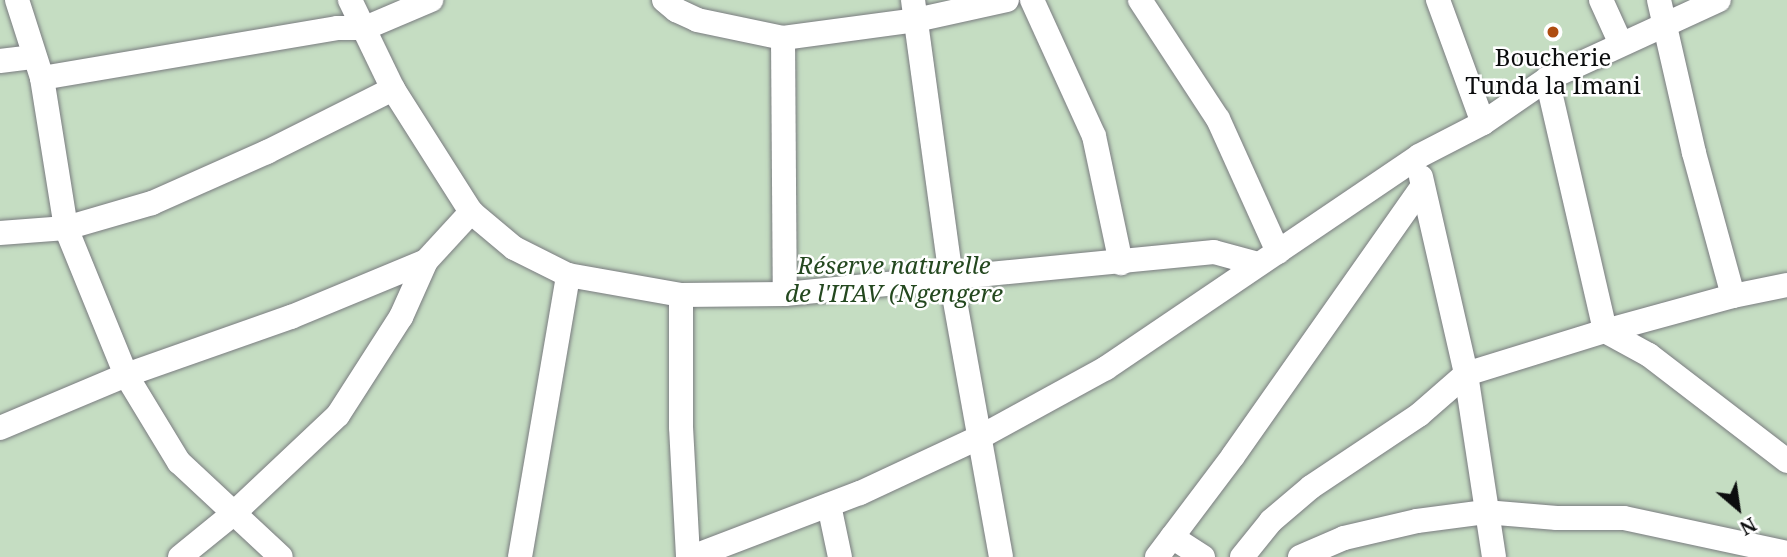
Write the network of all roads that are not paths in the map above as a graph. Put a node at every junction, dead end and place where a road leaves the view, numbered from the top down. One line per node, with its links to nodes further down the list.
1 (17, 0): 17 (street)
2 (350, 0): 13 (street)
3 (431, 0): 13 (street)
4 (664, 0): 14 (street)
5 (1007, 0): 11 (street)
6 (1032, 0): 28 (street)
7 (1140, 0): 26 (street)
8 (1438, 0): 20 (street)
9 (1601, 0): 15 (street)
10 (1719, 0): 12 (street)
11 (915, 10): 14 (street); 30 (street)
12 (1661, 12): 15 (street); 34 (street)
13 (365, 28): 17 (street); 19 (street)
14 (782, 38): 32 (street)
15 (1621, 44): 18 (street)
16 (0, 61): 17 (street)
17 (38, 67): 24 (street)
18 (1547, 79): 20 (street); 35 (street)
19 (393, 89): 23 (street); 24 (street)
20 (1483, 123): 21 (street)
21 (1419, 156): 22 (street); 26 (street)
22 (1422, 187): 36 (street); 44 (street)
23 (471, 212): 27 (street); 29 (street)
24 (66, 228): 25 (street); 37 (street)
25 (0, 233)
26 (1268, 258): 28 (street); 39 (street)
27 (426, 261): 37 (street); 43 (street)
28 (1121, 263): 30 (street)
29 (568, 275): 33 (street); 48 (street)
30 (951, 279): 32 (street); 39 (street)
31 (1787, 285): 34 (street)
32 (785, 294): 33 (street)
33 (681, 295): 49 (street)
34 (1733, 296): 35 (street)
35 (1605, 331): 36 (street); 40 (street)
36 (1466, 374): 42 (street); 54 (street)
37 (126, 375): 38 (street); 43 (street)
38 (0, 428)
39 (982, 436): 41 (street); 51 (street)
40 (1787, 461)
41 (829, 505): 49 (street); 50 (street)
42 (1485, 512): 45 (street); 55 (street); 56 (street)
43 (233, 514): 46 (street); 47 (street)
44 (1172, 537): 52 (street); 53 (street)
45 (1787, 553)
46 (180, 557)
47 (281, 557)
48 (520, 557)
49 (690, 557)
50 (840, 557)
51 (1001, 557)
52 (1157, 557)
53 (1203, 557)
54 (1242, 557)
55 (1300, 557)
56 (1494, 557)

